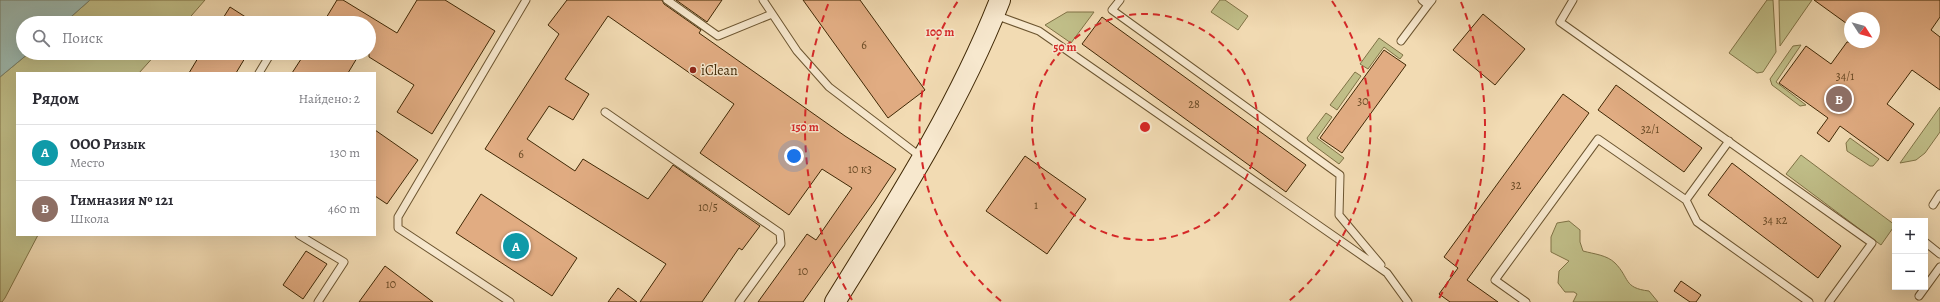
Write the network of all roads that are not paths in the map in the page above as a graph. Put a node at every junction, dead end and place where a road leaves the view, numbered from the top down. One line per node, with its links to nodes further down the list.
1 (526, 0): 26 (lane)
2 (667, 0): 9 (lane)
3 (763, 0): 9 (lane)
4 (1120, 0): 23 (lane)
5 (1422, 0): 7 (lane)
6 (1573, 0): 14 (lane)
7 (1430, 2): 10 (lane)
8 (997, 7): 15 (street); 23 (lane)
9 (772, 14): 15 (lane)
10 (1401, 41)
11 (267, 60): 12 (lane)
12 (260, 72)
13 (605, 112): 27 (lane)
14 (1729, 141): 17 (lane); 32 (lane)
15 (922, 157): 28 (street)
16 (1940, 194): 18 (lane)
17 (1686, 200): 30 (lane); 31 (lane)
18 (1933, 205)
19 (301, 236): 25 (lane)
20 (1928, 244): 21 (lane)
21 (1940, 254)
22 (1940, 267): 24 (lane)
23 (1387, 273): 29 (lane)
24 (1919, 296)
25 (318, 302)
26 (510, 302)
27 (739, 302)
28 (835, 302)
29 (1408, 302)
30 (1526, 302)
31 (1809, 302)
32 (1829, 302)

